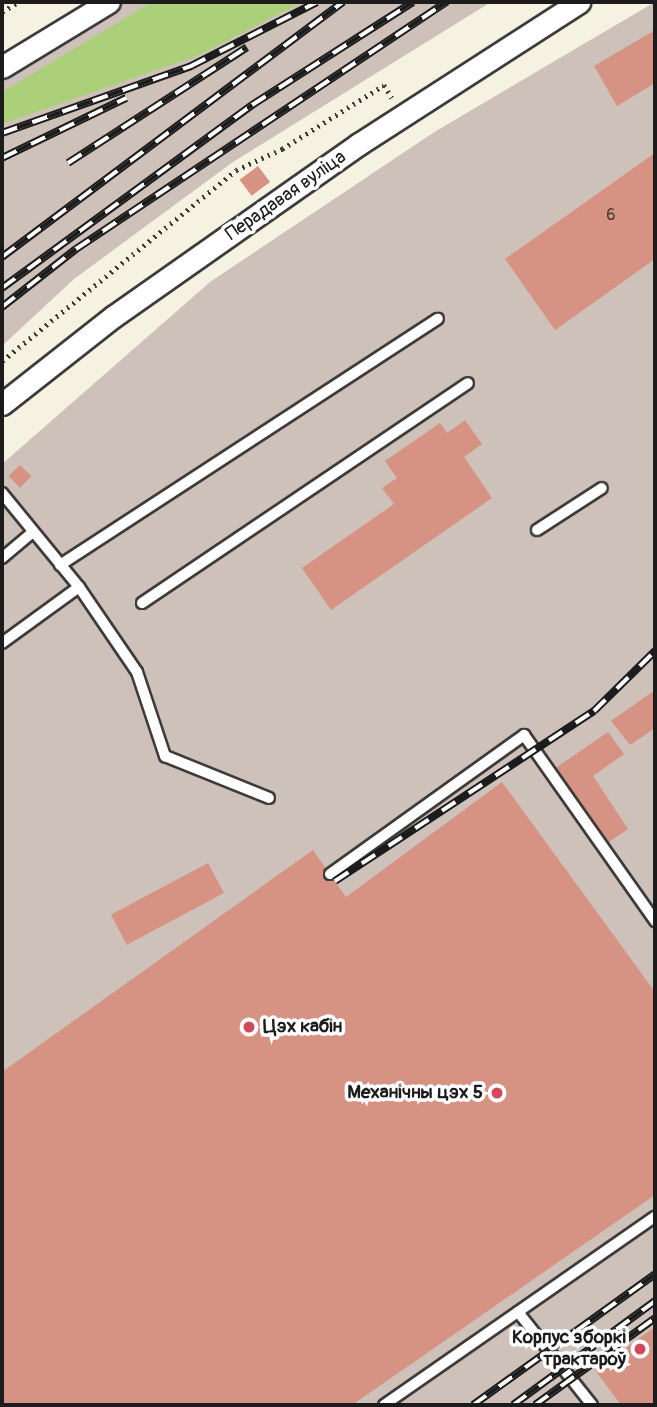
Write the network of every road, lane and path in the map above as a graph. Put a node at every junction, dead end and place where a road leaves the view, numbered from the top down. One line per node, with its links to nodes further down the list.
1 (18, 2): 4 (path)
2 (109, 2): 5 (street)
3 (579, 2): 10 (street, Перадавая вуліца)
4 (2, 12)
5 (2, 67)
6 (384, 85): 8 (path)
7 (438, 319): 16 (lane)
8 (2, 361)
9 (468, 383): 18 (lane)
10 (2, 404)
11 (602, 488): 13 (lane)
12 (2, 493): 14 (lane)
13 (537, 530)
14 (33, 532): 15 (lane); 16 (lane)
15 (2, 558)
16 (60, 565): 17 (lane)
17 (79, 587): 19 (lane); 20 (lane)
18 (142, 603)
19 (2, 643)
20 (270, 798)
21 (330, 874): 22 (lane)
22 (655, 921)
23 (655, 1217): 24 (lane)
24 (518, 1312): 25 (lane); 26 (lane)
25 (384, 1405)
26 (592, 1405)

